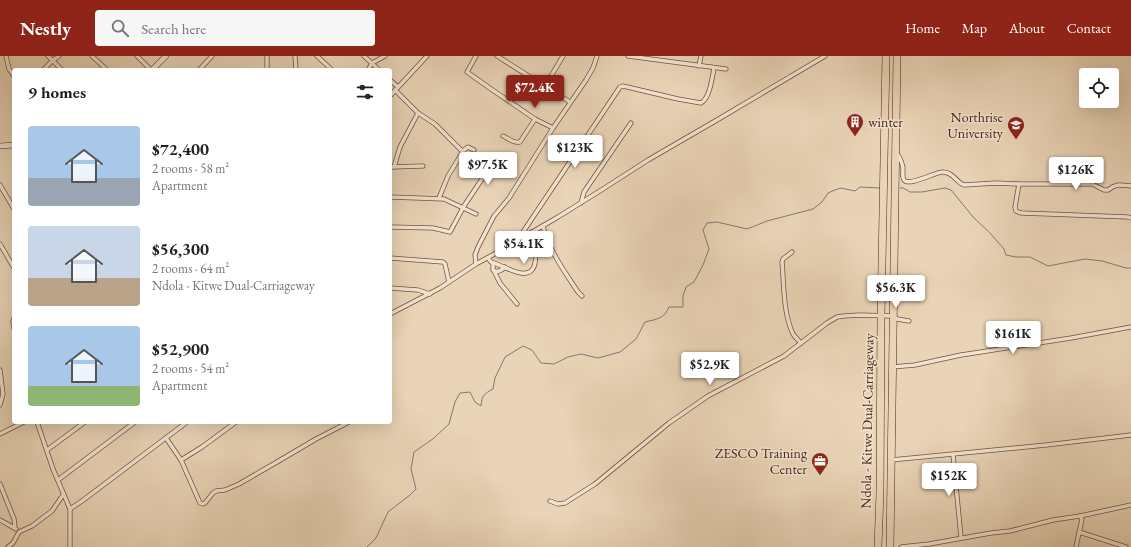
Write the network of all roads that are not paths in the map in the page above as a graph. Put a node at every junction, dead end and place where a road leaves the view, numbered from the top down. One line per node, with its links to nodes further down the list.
1 (6, 56): 39 (street)
2 (48, 56): 23 (street)
3 (59, 56): 23 (street)
4 (92, 56): 28 (street)
5 (137, 56): 29 (street)
6 (166, 56): 30 (main road)
7 (212, 56): 31 (street)
8 (267, 56): 32 (street)
9 (295, 56): 33 (street)
10 (317, 56): 34 (street)
11 (364, 56): 24 (street)
12 (385, 56): 24 (street)
13 (427, 56): 42 (street)
14 (476, 56): 46 (street)
15 (497, 56): 41 (street)
16 (563, 56): 41 (street)
17 (597, 56): 44 (street)
18 (628, 56): 25 (street)
19 (701, 56): 25 (street)
20 (825, 56): 63 (street)
21 (886, 56): 87 (highway, Ndola - Kitwe Dual-Carriageway)
22 (897, 56): 54 (highway, Ndola - Kitwe Dual-Carriageway)
23 (52, 61): 26 (street); 27 (street)
24 (372, 64): 35 (street); 36 (street)
25 (699, 66): 37 (street)
26 (45, 68)
27 (60, 68)
28 (105, 68)
29 (150, 68)
30 (154, 68)
31 (201, 68)
32 (267, 68)
33 (296, 68)
34 (330, 68)
35 (369, 68)
36 (377, 68)
37 (714, 68): 38 (street); 71 (street)
38 (726, 69)
39 (12, 73)
40 (392, 83): 42 (street)
41 (545, 86): 44 (street)
42 (397, 89): 43 (street); 45 (street)
43 (392, 94)
44 (570, 102): 48 (street)
45 (418, 113): 53 (street); 57 (street)
46 (535, 119): 48 (street); 49 (street)
47 (632, 123): 63 (street)
48 (553, 128): 78 (street)
49 (503, 136)
50 (12, 145): 51 (main road)
51 (0, 146)
52 (474, 150): 53 (street)
53 (463, 152): 62 (street)
54 (896, 152): 58 (street); 88 (highway, Ndola - Kitwe Dual-Carriageway)
55 (496, 156): 65 (street)
56 (423, 166): 57 (street)
57 (392, 167)
58 (1019, 184): 60 (street); 67 (street)
59 (0, 185): 64 (street)
60 (1131, 186)
61 (392, 197): 62 (street)
62 (438, 198): 65 (street)
63 (581, 203): 68 (street)
64 (12, 206)
65 (463, 208): 66 (street); 69 (street)
66 (476, 214)
67 (1131, 218)
68 (543, 226): 70 (street); 84 (street)
69 (392, 227)
70 (532, 232): 71 (street); 79 (street)
71 (518, 240): 75 (street)
72 (0, 244): 77 (street)
73 (792, 252): 91 (street)
74 (392, 258): 81 (street)
75 (488, 258): 76 (street); 78 (street)
76 (493, 263): 79 (street); 80 (street)
77 (12, 264)
78 (476, 264): 81 (street)
79 (505, 267): 80 (street)
80 (494, 271): 85 (street)
81 (449, 282): 83 (street)
82 (392, 288): 83 (street)
83 (430, 294): 86 (street)
84 (582, 296)
85 (517, 304)
86 (392, 313)
87 (881, 316): 88 (street); 91 (street); 123 (highway, Ndola - Kitwe Dual-Carriageway)
88 (893, 316): 89 (street); 92 (highway, Ndola - Kitwe Dual-Carriageway)
89 (909, 321)
90 (1131, 327): 92 (street)
91 (801, 343): 112 (street)
92 (892, 367): 108 (highway, Ndola - Kitwe Dual-Carriageway)
93 (0, 370): 94 (street)
94 (0, 405)
95 (20, 424): 102 (street)
96 (38, 424): 105 (street)
97 (82, 424): 105 (street)
98 (132, 424): 109 (street)
99 (184, 424): 104 (street)
100 (233, 424): 107 (street)
101 (346, 424): 107 (street)
102 (0, 434)
103 (1131, 435): 106 (street)
104 (166, 438): 107 (street); 114 (street)
105 (47, 450): 109 (street)
106 (953, 455): 108 (street); 120 (street)
107 (181, 460)
108 (891, 460): 124 (highway, Ndola - Kitwe Dual-Carriageway)
109 (58, 480): 111 (street)
110 (0, 484): 117 (street)
111 (64, 495): 114 (street); 118 (street)
112 (550, 501)
113 (1131, 504): 115 (street)
114 (70, 509): 122 (street)
115 (1080, 516): 119 (street); 120 (street)
116 (0, 520): 117 (street)
117 (15, 528): 118 (street)
118 (19, 532): 121 (street)
119 (1079, 532): 126 (street); 127 (street)
120 (961, 537): 125 (street)
121 (8, 547)
122 (70, 547)
123 (878, 547)
124 (890, 547)
125 (901, 547)
126 (1076, 547)
127 (1126, 547)

